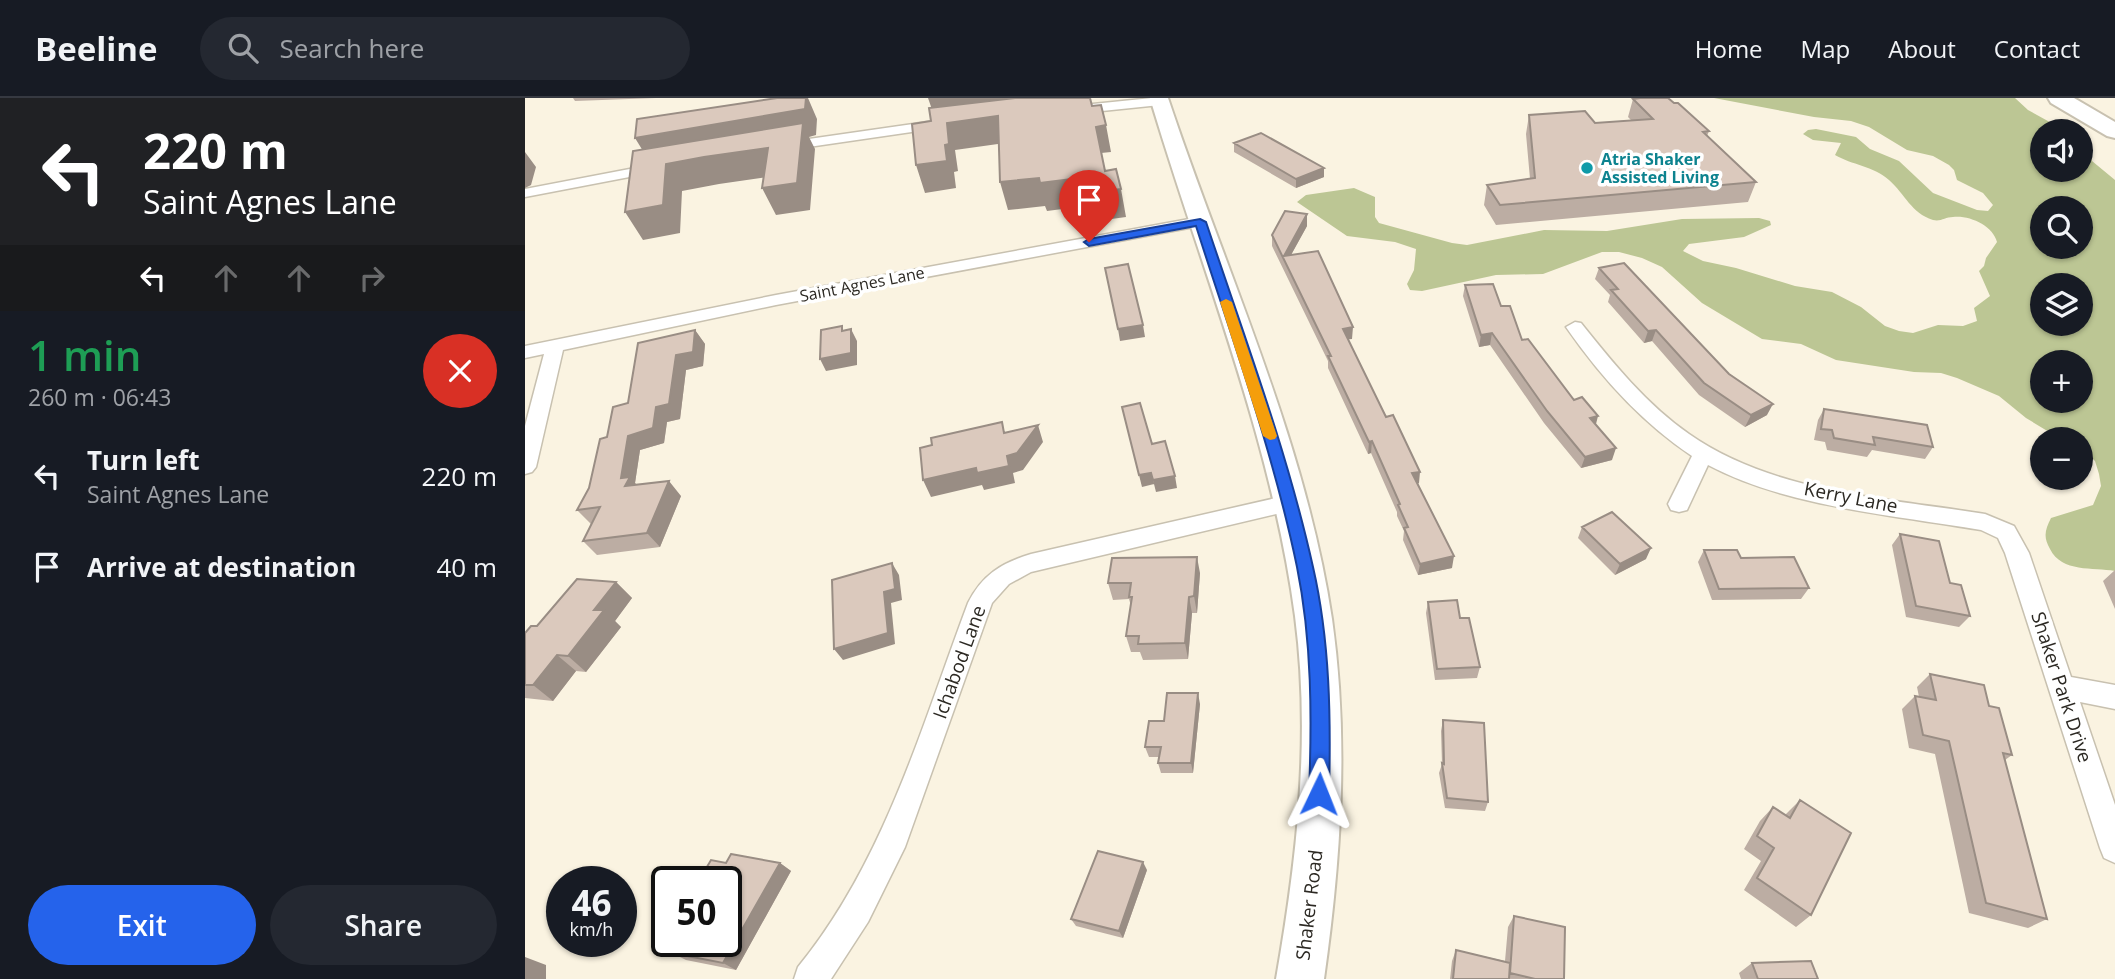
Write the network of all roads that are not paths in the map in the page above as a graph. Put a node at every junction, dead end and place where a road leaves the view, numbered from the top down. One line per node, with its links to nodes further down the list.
1 (2059, 98): 6 (highway)
2 (2071, 98): 6 (highway)
3 (1160, 99): 4 (street); 10 (main road, Shaker Road)
4 (1058, 112)
5 (957, 122): 7 (street)
6 (2115, 129)
7 (761, 150)
8 (679, 164): 9 (street)
9 (525, 192)
10 (1200, 222): 12 (street, Saint Agnes Lane); 16 (main road, Shaker Road)
11 (1575, 327): 14 (street, Kerry Lane)
12 (555, 345): 13 (street, Saint Agnes Lane); 15 (street)
13 (525, 352)
14 (1703, 454): 17 (street); 18 (street, Kerry Lane)
15 (525, 467)
16 (1289, 503): 22 (street, Ichabod Lane); 23 (main road, Shaker Road)
17 (1678, 504)
18 (2002, 529): 19 (street, Shaker Park Drive)
19 (2062, 687): 20 (street); 21 (street, Shaker Park Drive)
20 (2115, 697)
21 (2115, 848)
22 (810, 979)
23 (1300, 979)

